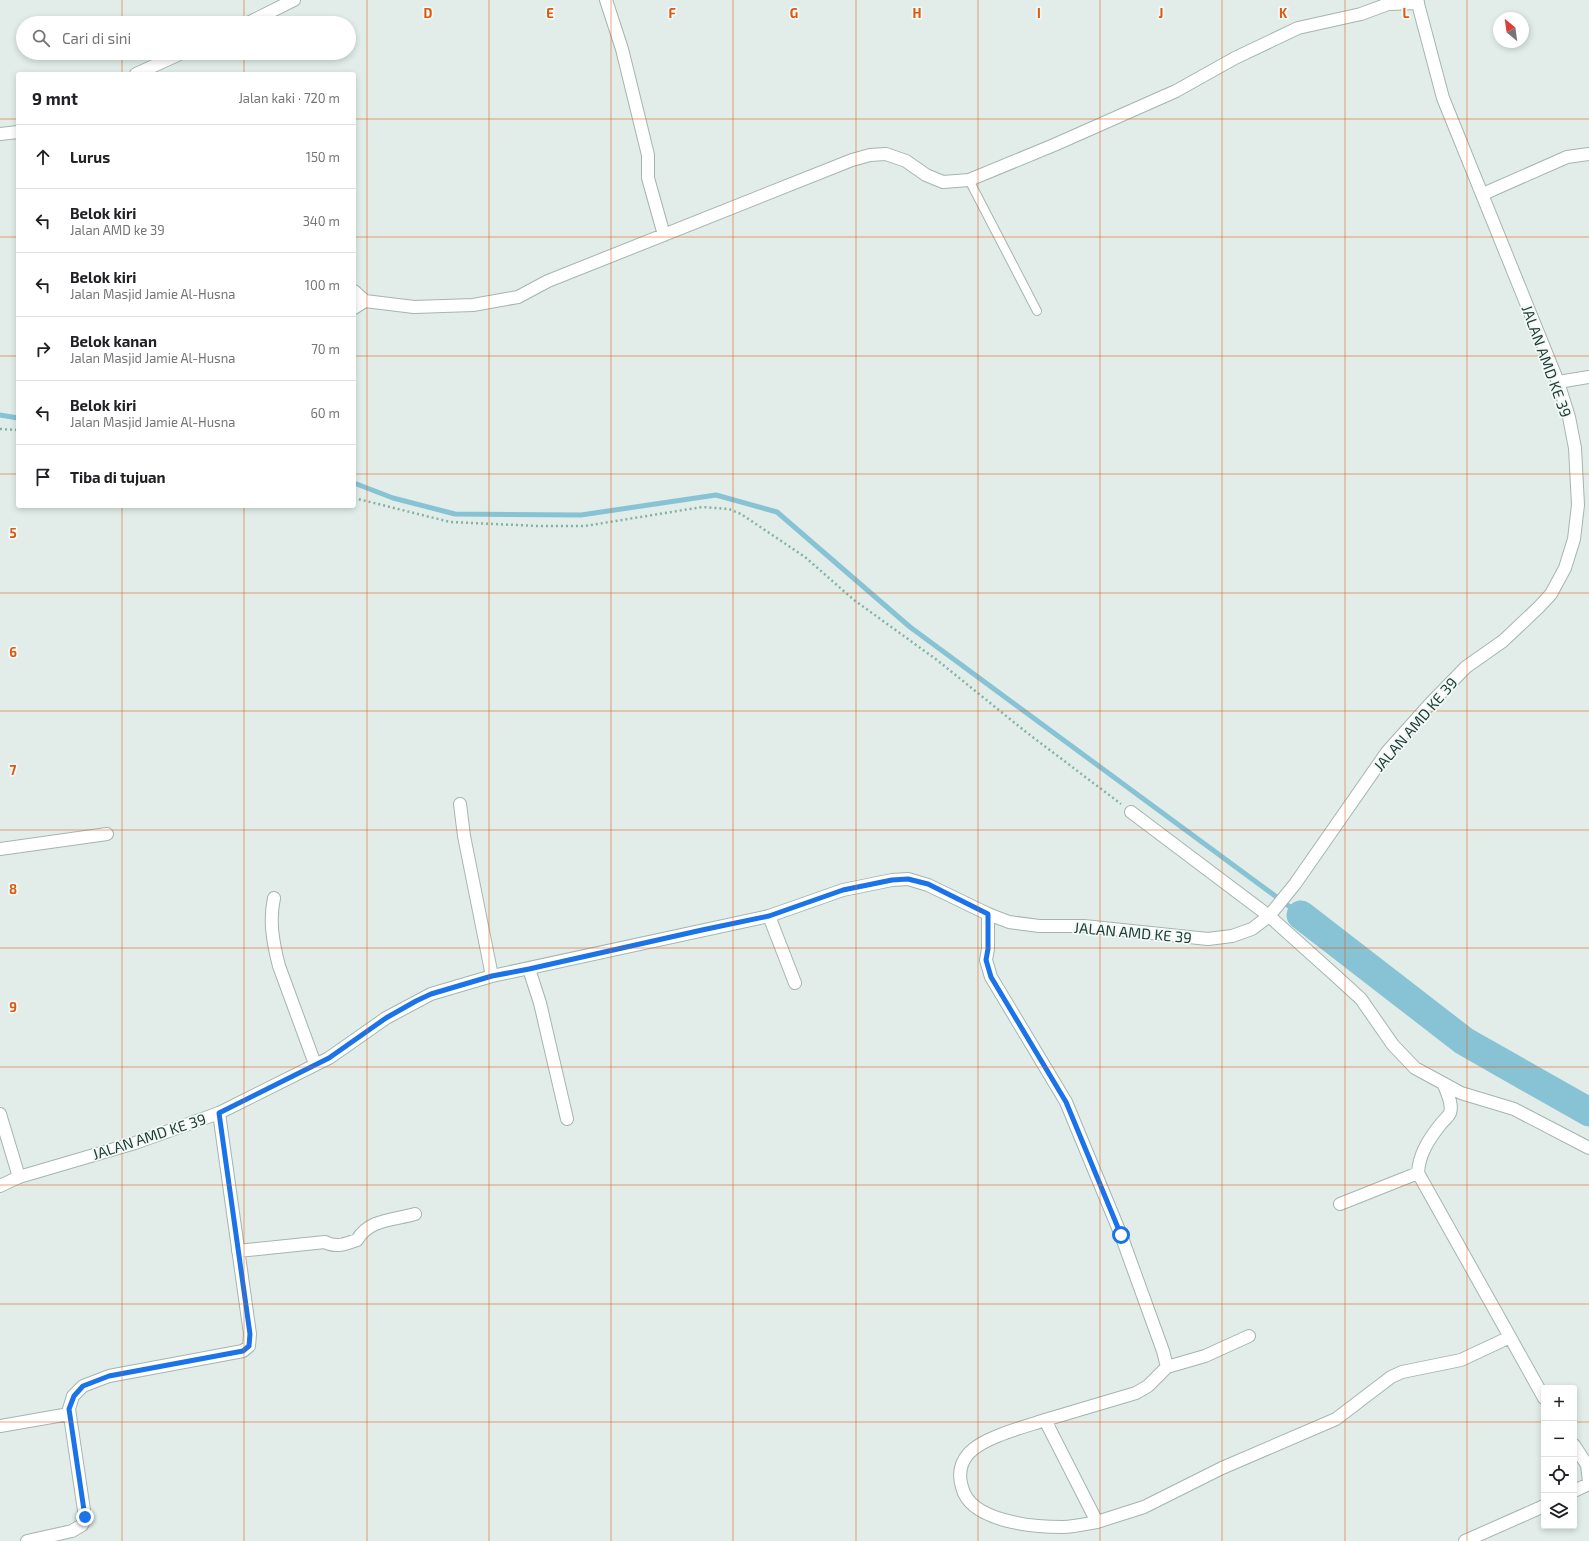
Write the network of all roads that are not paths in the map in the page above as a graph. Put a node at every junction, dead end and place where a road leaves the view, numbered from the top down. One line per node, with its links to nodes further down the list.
1 (294, 0): 4 (street)
2 (606, 0): 12 (street)
3 (1418, 2): 10 (street); 11 (street, JALAN AMD KE 39)
4 (262, 16)
5 (169, 60): 6 (street)
6 (148, 71)
7 (16, 132): 8 (street)
8 (0, 134)
9 (1589, 154): 11 (street)
10 (969, 180): 12 (street); 16 (lane)
11 (1484, 194): 18 (street, JALAN AMD KE 39)
12 (664, 236): 14 (street)
13 (356, 293): 14 (street)
14 (365, 301): 15 (street)
15 (356, 307)
16 (1037, 312)
17 (1589, 377): 18 (street)
18 (1558, 382): 26 (street, JALAN AMD KE 39)
19 (460, 804): 28 (street)
20 (1131, 812): 26 (street)
21 (107, 834): 22 (street)
22 (0, 849)
23 (274, 898): 30 (street)
24 (988, 914): 25 (street, JALAN AMD KE 39); 26 (street, JALAN AMD KE 39); 44 (street)
25 (769, 916): 27 (street, JALAN AMD KE 39); 29 (street)
26 (1269, 916): 31 (street)
27 (529, 969): 28 (street, JALAN AMD KE 39); 34 (street)
28 (492, 976): 30 (street, JALAN AMD KE 39)
29 (795, 983)
30 (315, 1064): 32 (street, JALAN AMD KE 39)
31 (1444, 1085): 35 (street); 36 (street)
32 (219, 1113): 37 (street, JALAN AMD KE 39); 41 (street)
33 (0, 1114): 37 (street)
34 (567, 1119)
35 (1589, 1148)
36 (1418, 1173): 39 (street); 43 (street)
37 (19, 1177): 38 (street, JALAN AMD KE 39)
38 (0, 1186)
39 (1340, 1204)
40 (415, 1214): 41 (street)
41 (238, 1251): 46 (street)
42 (1249, 1336): 44 (street)
43 (1510, 1337): 45 (street); 54 (street)
44 (1167, 1367): 47 (street)
45 (1541, 1393)
46 (70, 1414): 48 (street); 55 (street)
47 (1045, 1420): 54 (street); 54 (street)
48 (0, 1426)
49 (1577, 1449): 50 (street)
50 (1588, 1464): 51 (street)
51 (1589, 1483): 52 (street)
52 (1577, 1489)
53 (1541, 1507): 56 (street)
54 (1097, 1522)
55 (27, 1541)
56 (1465, 1541)

